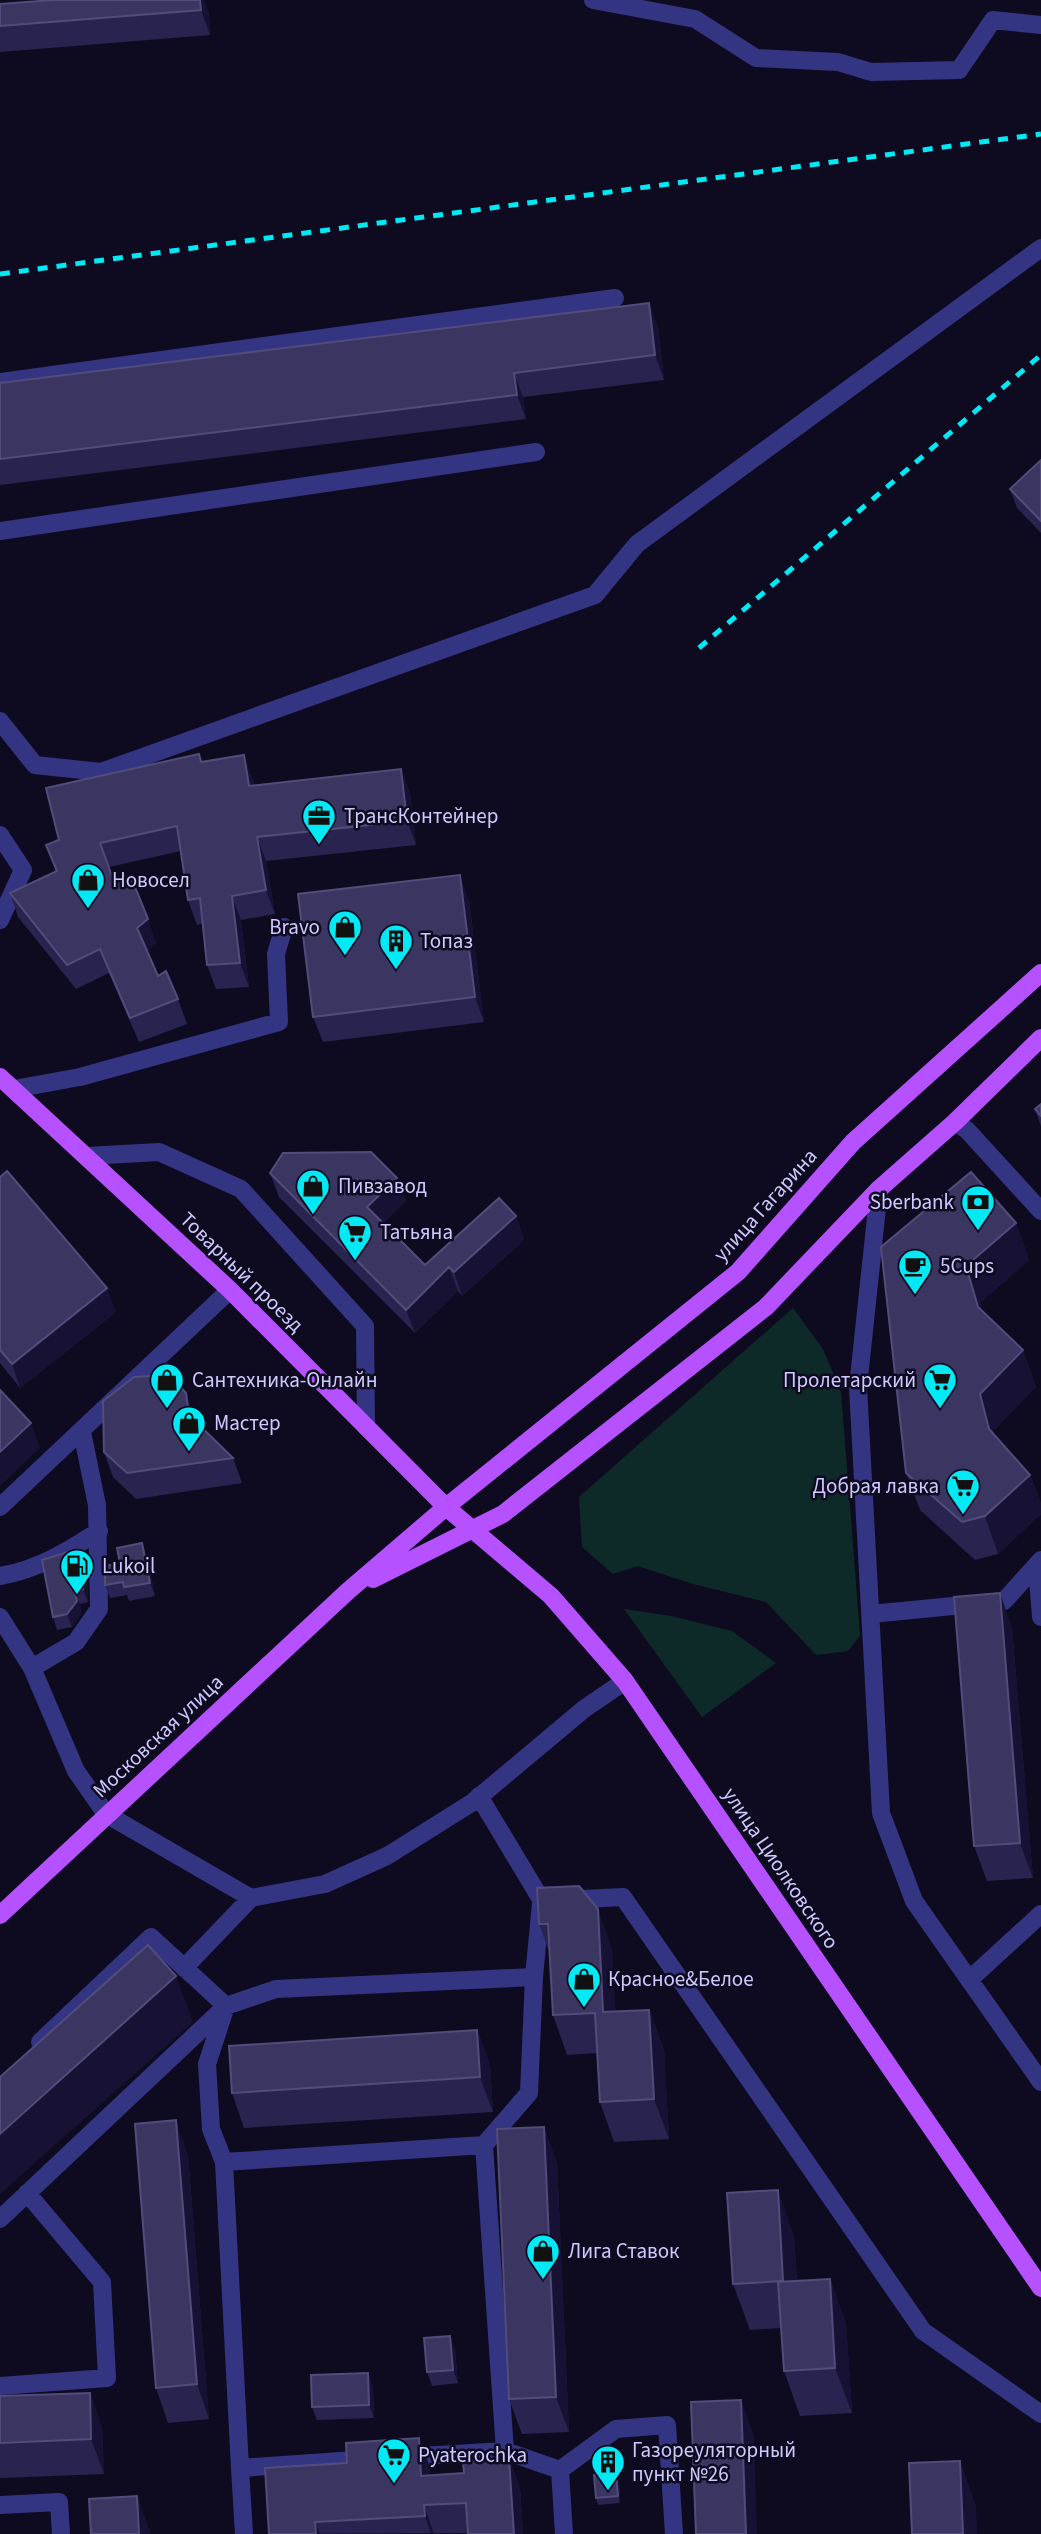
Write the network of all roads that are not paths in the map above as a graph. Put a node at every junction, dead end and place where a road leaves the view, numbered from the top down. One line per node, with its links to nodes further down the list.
1 (593, 0): 2 (street)
2 (1041, 25)
3 (1041, 248): 8 (street)
4 (615, 298): 5 (street)
5 (0, 382)
6 (536, 453): 7 (street)
7 (0, 531)
8 (0, 721)
9 (0, 835): 10 (street)
10 (0, 920)
11 (284, 927): 15 (street)
12 (1041, 973): 24 (main road, улица Гагарина)
13 (1041, 1038): 16 (main road)
14 (0, 1077): 15 (main road, Товарный проезд)
15 (14, 1089): 17 (main road, Товарный проезд)
16 (955, 1122): 18 (main road); 19 (street)
17 (87, 1156): 20 (main road, Товарный проезд); 21 (street)
18 (878, 1189): 25 (main road); 30 (street)
19 (1041, 1211)
20 (230, 1290): 21 (main road, Товарный проезд); 22 (street)
21 (366, 1427): 24 (main road, Товарный проезд)
22 (82, 1432): 23 (street); 26 (street)
23 (0, 1507)
24 (446, 1507): 25 (main road, улица Циолковского); 29 (main road, Московская улица)
25 (470, 1529): 29 (main road, Московская улица); 34 (main road, улица Циолковского)
26 (99, 1531): 28 (street); 33 (street)
27 (1039, 1562): 30 (street); 32 (street)
28 (0, 1576)
29 (348, 1591): 36 (main road, Московская улица)
30 (871, 1614): 43 (street)
31 (0, 1617): 33 (street)
32 (1041, 1617)
33 (32, 1668): 36 (street)
34 (625, 1681): 35 (street); 51 (main road, улица Циолковского)
35 (479, 1796): 37 (street); 38 (street)
36 (106, 1814): 37 (street); 40 (main road, Московская улица)
37 (251, 1898): 41 (street)
38 (542, 1901): 42 (street); 53 (street)
39 (1041, 1914): 43 (street)
40 (0, 1915)
41 (184, 1968): 44 (street); 45 (street)
42 (534, 1977): 44 (street); 47 (street)
43 (969, 1980): 46 (street)
44 (226, 2006): 48 (street); 49 (street)
45 (30, 2051)
46 (1041, 2082)
47 (484, 2145): 48 (street); 54 (street)
48 (224, 2162): 55 (street)
49 (27, 2193): 50 (street); 52 (street)
50 (0, 2219)
51 (1041, 2288)
52 (0, 2385)
53 (1041, 2414)
54 (505, 2451): 55 (street); 56 (street)
55 (240, 2468): 59 (street)
56 (561, 2470): 60 (street); 61 (street)
57 (0, 2505): 58 (street)
58 (61, 2534)
59 (244, 2534)
60 (564, 2534)
61 (674, 2534)

